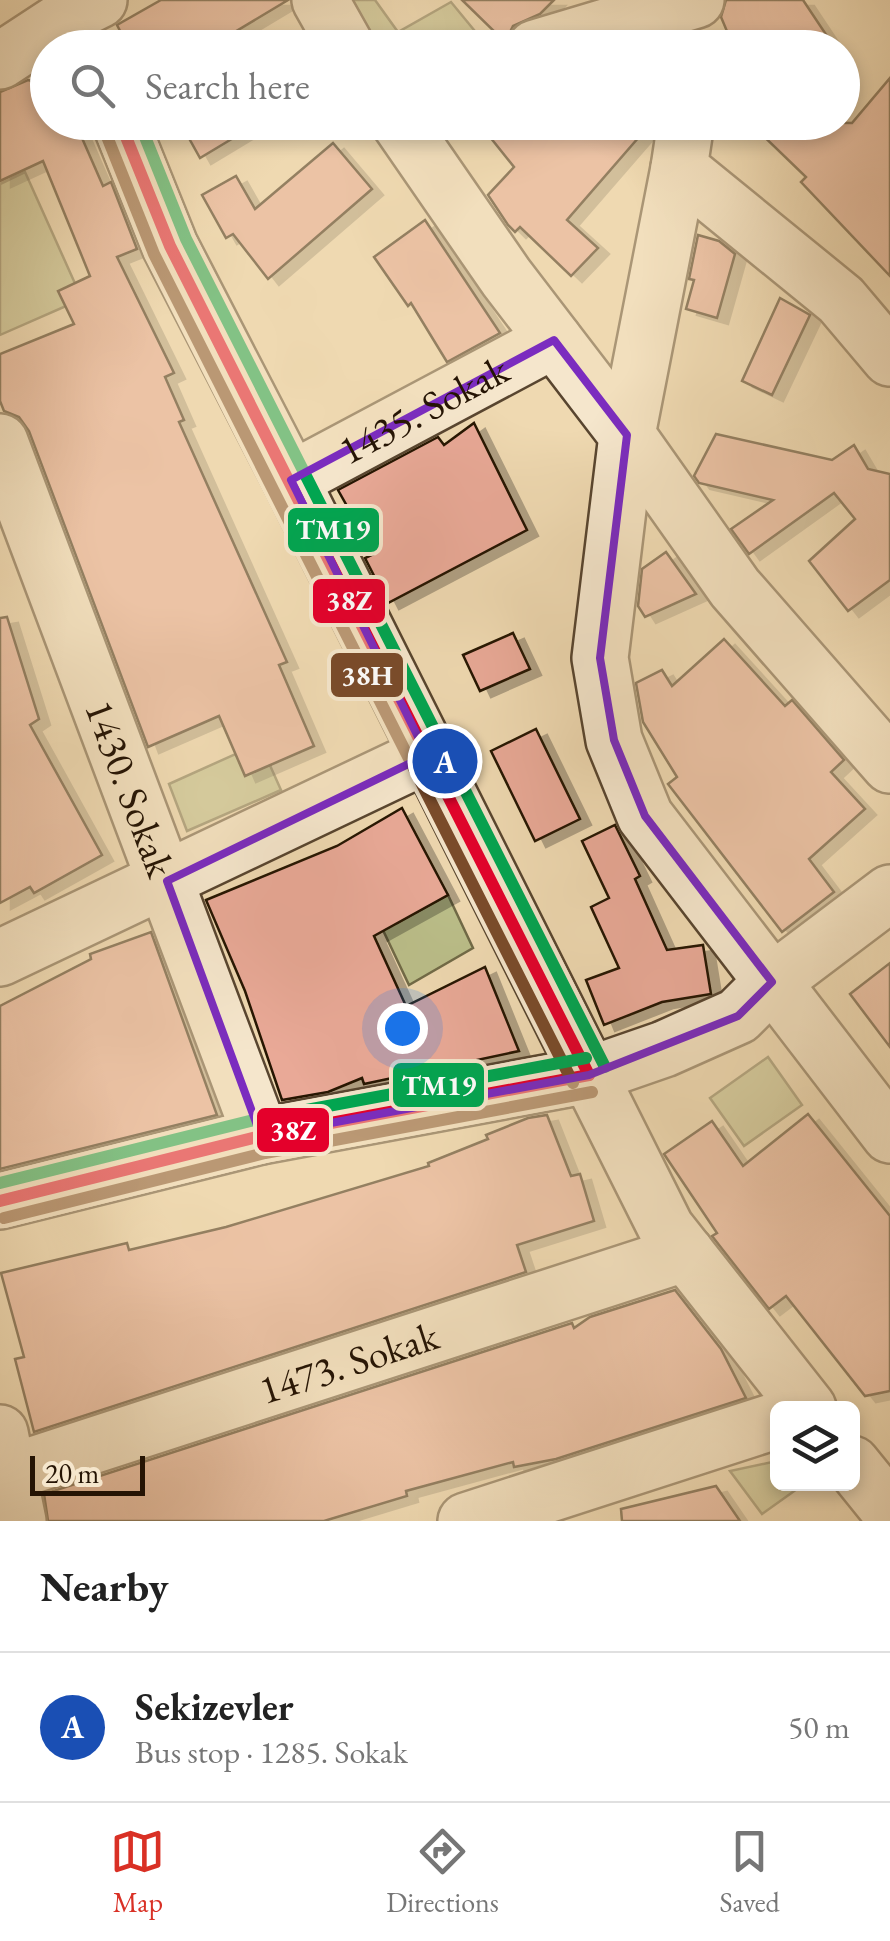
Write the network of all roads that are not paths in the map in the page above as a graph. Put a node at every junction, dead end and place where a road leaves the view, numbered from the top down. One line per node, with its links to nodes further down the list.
1 (320, 0): 5 (street)
2 (700, 0): 6 (street); 7 (street)
3 (83, 15): 4 (street)
4 (56, 30)
5 (337, 30)
6 (597, 30)
7 (698, 30)
8 (30, 44): 9 (street)
9 (0, 61)
10 (127, 140): 17 (street)
11 (414, 140): 13 (street)
12 (682, 145): 14 (street); 15 (street)
13 (554, 340): 15 (street); 17 (street, 1435. Sokak)
14 (890, 358)
15 (628, 435): 19 (street); 23 (street)
16 (0, 442): 20 (street, 1430. Sokak)
17 (291, 480): 18 (street)
18 (427, 755): 20 (street); 24 (street)
19 (890, 765)
20 (167, 881): 22 (street); 26 (street, 1430. Sokak)
21 (890, 893): 23 (street)
22 (0, 958)
23 (772, 982): 24 (street); 25 (street)
24 (589, 1074): 26 (street); 28 (street)
25 (890, 1135)
26 (261, 1136): 27 (street)
27 (0, 1200)
28 (686, 1253): 29 (street); 32 (street, 1473. Sokak)
29 (802, 1401)
30 (770, 1423): 34 (street)
31 (860, 1474): 33 (street)
32 (9, 1475)
33 (890, 1511)
34 (466, 1521)

